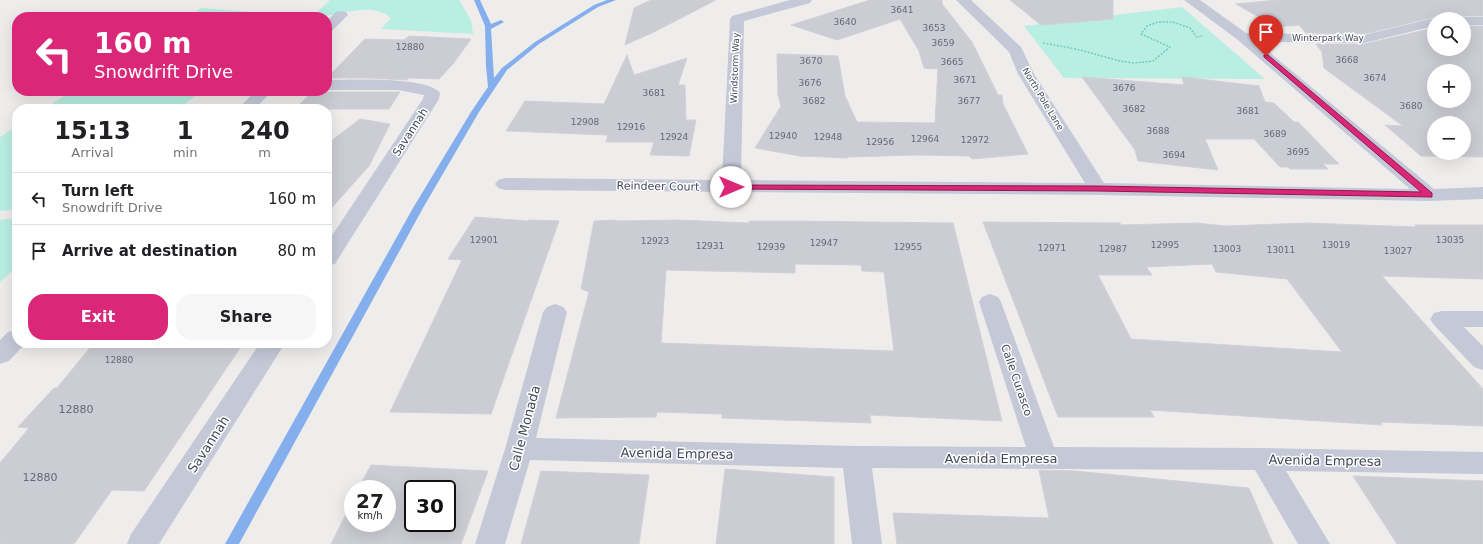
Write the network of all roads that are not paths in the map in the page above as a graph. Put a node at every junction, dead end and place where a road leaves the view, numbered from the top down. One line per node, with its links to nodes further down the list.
1 (805, 0): 14 (street, Windstorm Way)
2 (963, 0): 15 (street, North Pole Lane)
3 (1191, 0): 9 (street)
4 (341, 15): 7 (street)
5 (1471, 21): 6 (street)
6 (1483, 21)
7 (332, 23)
8 (1427, 24): 9 (street, Winterpark Way)
9 (1243, 37): 17 (street)
10 (332, 85): 18 (street, Savannah)
11 (259, 96): 12 (street)
12 (251, 104)
13 (505, 184): 14 (street, Reindeer Court)
14 (731, 187): 15 (street, Reindeer Court)
15 (1098, 188): 17 (street, Reindeer Court)
16 (1483, 193): 17 (street, Reindeer Court)
17 (1429, 195)
18 (332, 251)
19 (990, 302): 28 (street, Calle Curasco)
20 (555, 312): 26 (street, Calle Monada)
21 (1483, 319): 25 (street)
22 (12, 343): 24 (street)
23 (270, 348): 31 (street, Savannah)
24 (0, 355)
25 (1483, 361)
26 (519, 449): 27 (street, Avenida Empresa); 32 (street, Calle Monada)
27 (856, 457): 28 (street, Avenida Empresa); 33 (street)
28 (1044, 458): 29 (street, Avenida Empresa)
29 (1264, 459): 30 (street, Avenida Empresa); 34 (street)
30 (1483, 464)
31 (142, 544)
32 (490, 544)
33 (867, 544)
34 (1314, 544)

